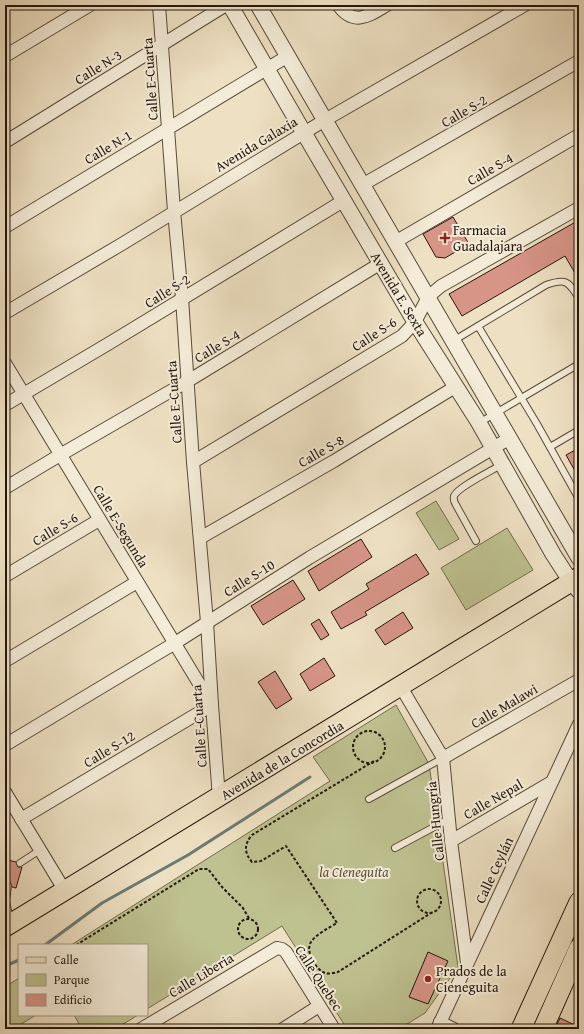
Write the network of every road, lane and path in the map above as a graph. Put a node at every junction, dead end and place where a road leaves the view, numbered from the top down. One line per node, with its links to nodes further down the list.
1 (90, 5): 10 (street)
2 (160, 5): 9 (street, Calle E-Cuarta)
3 (226, 5): 9 (street, Calle N-3)
4 (230, 5): 13 (street, Avenida E. Sexta)
5 (258, 5): 11 (street, Avenida E. Sexta)
6 (387, 5): 8 (street)
7 (525, 5): 14 (street, Avenida Galaxia)
8 (340, 8)
9 (162, 45): 15 (street, Calle E-Cuarta); 18 (street, Calle N-3)
10 (5, 56)
11 (288, 56): 13 (street, Calle N-1); 14 (street, Avenida E. Sexta)
12 (579, 61): 19 (street, Calle S-2)
13 (266, 68): 15 (street, Calle N-1); 16 (street, Avenida E. Sexta)
14 (325, 120): 16 (street, Avenida Galaxia); 19 (street, Avenida E. Sexta)
15 (168, 128): 22 (street, Calle E-Cuarta); 23 (street, Calle N-1)
16 (304, 133): 20 (street, Avenida E. Sexta); 22 (street, Avenida Galaxia)
17 (579, 134): 24 (street, Calle S-4)
18 (5, 142)
19 (362, 185): 24 (street, Avenida E. Sexta)
20 (343, 201): 25 (street, Avenida E. Sexta); 27 (street, Calle S-2)
21 (579, 208): 26 (street, Calle S-6)
22 (174, 211): 27 (street, Calle E-Cuarta); 29 (street, Avenida Galaxia)
23 (5, 227)
24 (395, 242): 26 (street, Avenida E. Sexta)
25 (381, 262): 30 (street, Avenida E. Sexta); 35 (street, Calle S-4)
26 (428, 297): 30 (street, Calle S-6); 32 (street, Avenida E. Sexta)
27 (182, 298): 35 (street, Calle E-Cuarta); 37 (street, Calle S-2)
28 (579, 298): 31 (lane)
29 (5, 314)
30 (415, 322): 36 (street, Avenida E. Sexta); 47 (street, Calle S-6)
31 (478, 326): 32 (lane); 38 (lane)
32 (453, 341): 40 (street, Avenida E. Sexta)
33 (5, 363): 37 (street, Calle E-Segunda)
34 (579, 364): 38 (lane)
35 (188, 381): 46 (street, Calle S-4); 47 (street, Calle E-Cuarta)
36 (456, 387): 41 (street, Avenida E. Sexta); 52 (street, Calle S-8)
37 (24, 394): 39 (street, Calle S-2); 46 (street, Calle E-Segunda)
38 (522, 398): 40 (lane); 45 (lane)
39 (5, 406)
40 (495, 413): 41 (lane); 43 (street, Avenida E. Sexta)
41 (479, 423): 44 (street, Avenida E. Sexta)
42 (579, 430): 45 (lane)
43 (510, 438): 44 (street, Calle S-10); 54 (street, Avenida E. Sexta)
44 (492, 448): 48 (street, Avenida E. Sexta); 58 (street, Calle S-10)
45 (550, 448): 50 (lane)
46 (60, 455): 49 (street, Calle S-4); 51 (street, Calle E-Segunda)
47 (193, 462): 52 (street, Calle E-Cuarta)
48 (501, 465): 53 (lane); 57 (street, Avenida E. Sexta)
49 (5, 488)
50 (579, 499)
51 (99, 520): 55 (street, Calle S-6); 56 (street, Calle E-Segunda)
52 (200, 538): 58 (street, Calle E-Cuarta)
53 (476, 541)
54 (579, 558)
55 (5, 576)
56 (137, 582): 59 (street, Calle E-Segunda); 60 (street)
57 (575, 584): 62 (main road, Avenida de la Concordia)
58 (207, 622): 59 (street, Calle S-10); 63 (street, Calle E-Cuarta)
59 (175, 643): 63 (street, Calle E-Segunda); 65 (street, Calle S-10)
60 (5, 661)
61 (579, 680): 66 (street, Calle Malawi)
62 (401, 687): 66 (street, Calle Hungría); 70 (main road, Avenida de la Concordia)
63 (212, 705): 70 (street, Calle E-Cuarta); 72 (street, Calle S-12)
64 (579, 724): 68 (street, Calle Ceylán)
65 (5, 745)
66 (443, 758): 71 (lane); 73 (street, Calle Hungría)
67 (373, 762): 67 (path); 87 (path)
68 (550, 783): 74 (street, Calle Nepal); 88 (street, Calle Ceylán)
69 (5, 792): 72 (street)
70 (219, 798): 79 (main road, Avenida de la Concordia)
71 (369, 799)
72 (21, 818): 76 (street)
73 (449, 819): 74 (street, Calle Hungría); 75 (lane)
74 (451, 841): 88 (street, Calle Hungría)
75 (395, 848)
76 (40, 850): 77 (lane); 79 (street)
77 (20, 863)
78 (8, 886): 83 (lane)
79 (65, 891): 83 (main road, Avenida de la Concordia)
80 (579, 902): 97 (main road)
81 (431, 913): 81 (path); 87 (path)
82 (250, 920): 82 (path); 84 (path)
83 (8, 925)
84 (78, 944)
85 (277, 948): 90 (street, Calle Quebec); 92 (street, Calle Liberia)
86 (579, 948): 98 (main road)
87 (314, 962): 89 (path)
88 (468, 963): 91 (street, Calle Ceylán)
89 (309, 965)
90 (319, 1006): 93 (street); 94 (street, Calle Quebec)
91 (438, 1026): 95 (street); 96 (street)
92 (141, 1029)
93 (282, 1029)
94 (334, 1029)
95 (429, 1029)
96 (454, 1029)
97 (521, 1029)
98 (543, 1029)

